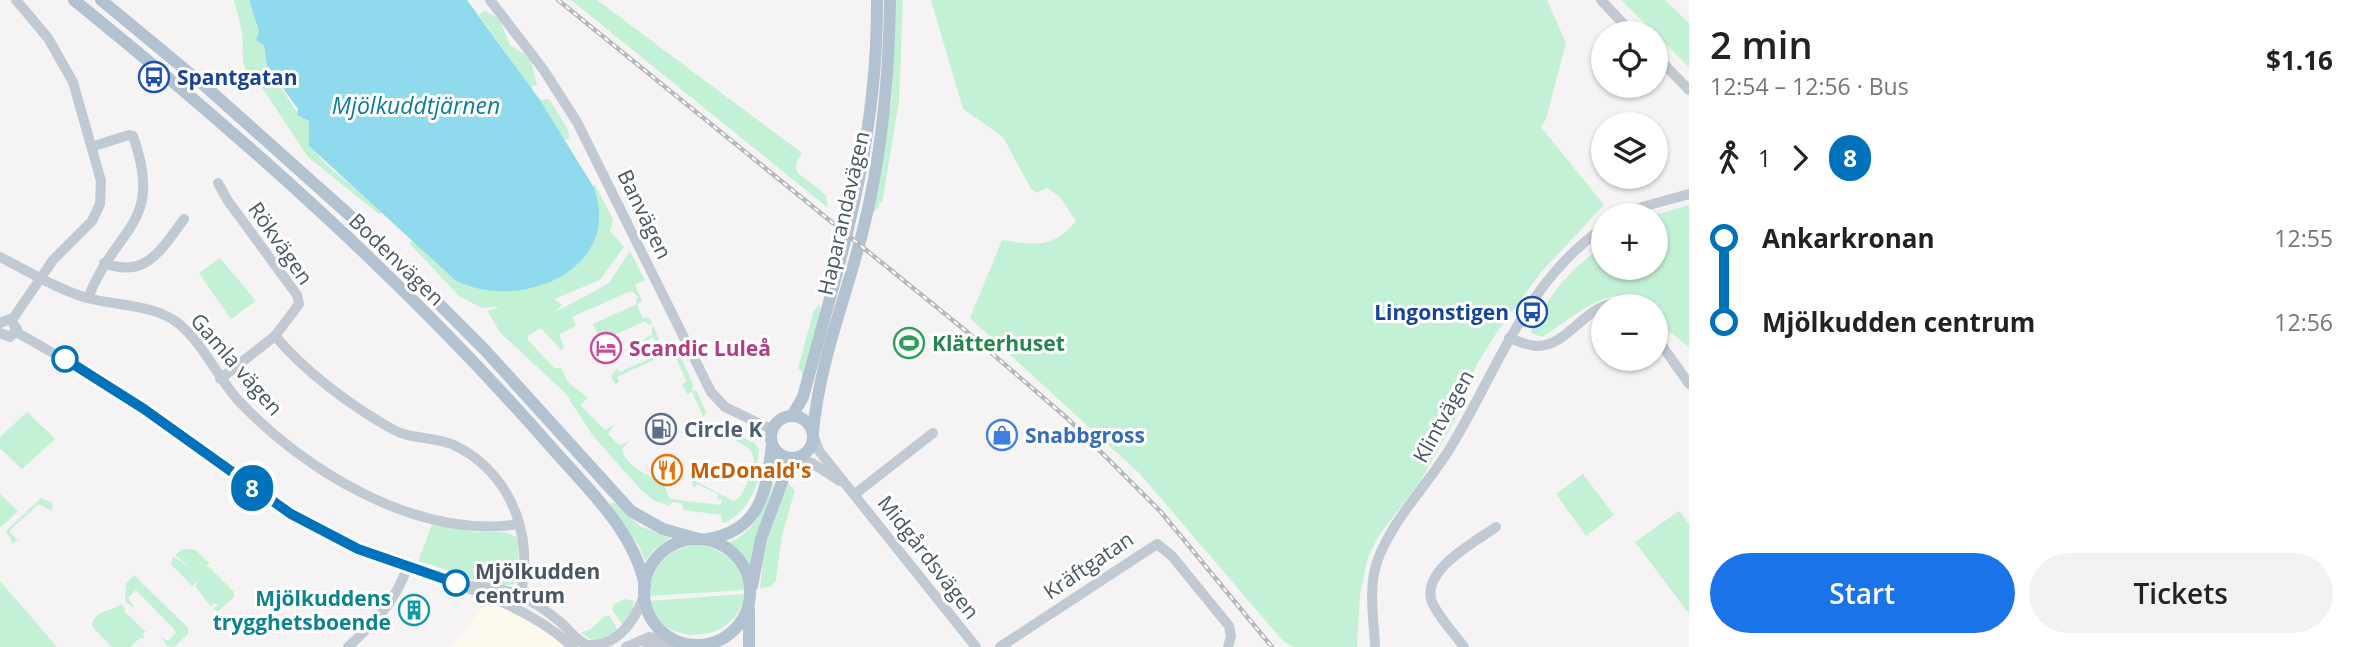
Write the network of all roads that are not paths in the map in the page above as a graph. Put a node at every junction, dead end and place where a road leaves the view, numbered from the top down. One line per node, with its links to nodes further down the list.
1 (16, 0): 11 (street)
2 (74, 0): 43 (main road, Bodenvägen)
3 (101, 0): 40 (main road, Bodenvägen)
4 (490, 0): 32 (street, Banvägen)
5 (877, 0): 31 (main road, Haparandavägen)
6 (890, 0): 34 (main road, Haparandavägen)
7 (1601, 0): 8 (street)
8 (1621, 21)
9 (1668, 69): 10 (street)
10 (1689, 89)
11 (94, 146): 18 (street); 19 (street)
12 (218, 183): 25 (street, Rökvägen)
13 (1689, 194): 14 (street)
14 (1654, 203)
15 (184, 219): 18 (street)
16 (1591, 239): 27 (street, Klintvägen)
17 (0, 257): 19 (street, Gamla vägen)
18 (104, 263): 20 (street)
19 (41, 277): 20 (street, Gamla vägen); 22 (street)
20 (88, 298): 29 (street, Gamla vägen)
21 (1591, 313): 27 (street)
22 (12, 320): 23 (street); 24 (street)
23 (0, 323)
24 (16, 332): 26 (street); 41 (street)
25 (275, 336): 29 (street, Rökvägen); 38 (street)
26 (1, 337)
27 (1509, 338): 56 (street, Klintvägen)
28 (1668, 354): 30 (street)
29 (220, 379): 38 (street, Gamla vägen)
30 (1689, 384)
31 (792, 416): 32 (main road); 34 (main road)
32 (773, 429): 35 (main road)
33 (933, 433): 37 (street)
34 (813, 434): 36 (main road); 37 (street, Midgårdsvägen)
35 (772, 445): 36 (main road); 40 (main road)
36 (794, 458): 37 (street, Midgårdsvägen); 45 (main road)
37 (854, 492): 53 (street, Midgårdsvägen)
38 (519, 524): 44 (street)
39 (1496, 527): 57 (street)
40 (701, 540): 43 (main road); 45 (main road)
41 (407, 567): 42 (street); 49 (street)
42 (460, 584): 44 (street); 46 (street)
43 (645, 589): 47 (main road); 48 (street)
44 (521, 596): 46 (street); 48 (street)
45 (749, 598): 47 (main road); 52 (main road)
46 (516, 609): 50 (street)
47 (686, 645): 51 (street)
48 (603, 646)
49 (348, 647)
50 (573, 647)
51 (627, 647)
52 (749, 647)
53 (976, 647)
54 (1000, 647): 55 (street, Kräftgatan)
55 (1228, 647)
56 (1375, 647)
57 (1464, 647)

